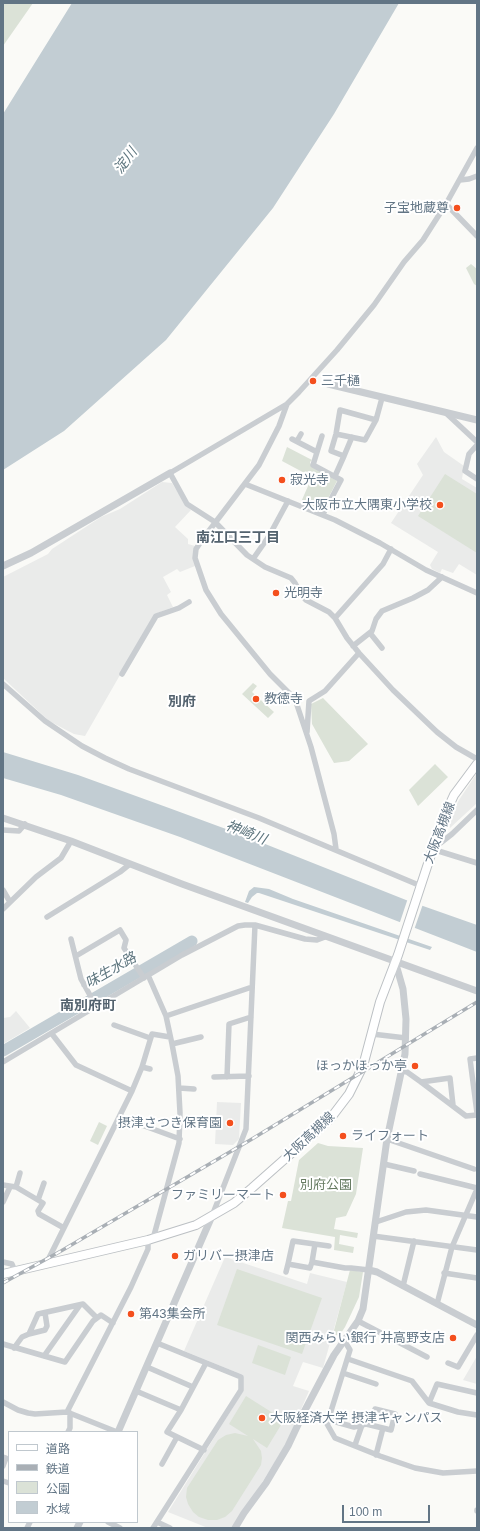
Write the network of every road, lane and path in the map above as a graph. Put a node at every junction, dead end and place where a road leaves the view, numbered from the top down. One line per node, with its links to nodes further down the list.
1 (477, 148): 3 (street)
2 (477, 176): 3 (street)
3 (460, 180): 4 (street)
4 (446, 204): 5 (street); 8 (street)
5 (477, 236)
6 (328, 384): 7 (street)
7 (382, 398): 9 (street); 10 (street)
8 (287, 404): 20 (street); 23 (street)
9 (447, 414): 11 (street); 16 (street)
10 (376, 420): 13 (street); 15 (street)
11 (477, 420)
12 (301, 434): 18 (street)
13 (336, 434): 15 (street); 19 (street)
14 (322, 436): 18 (street)
15 (352, 437): 19 (street)
16 (477, 442)
17 (477, 445): 22 (street)
18 (317, 452): 21 (street)
19 (344, 456): 21 (street)
20 (170, 473): 26 (street); 29 (street)
21 (335, 476): 25 (street)
22 (477, 479)
23 (245, 484): 24 (street); 26 (street)
24 (288, 501): 25 (street); 28 (street)
25 (323, 514): 27 (street)
26 (215, 522): 28 (street); 40 (street)
27 (391, 549): 30 (street); 33 (street)
28 (253, 559): 33 (street)
29 (3, 566)
30 (442, 577): 31 (street); 34 (street)
31 (477, 593)
32 (189, 602): 38 (street)
33 (335, 618): 35 (street)
34 (370, 633): 35 (street); 36 (street)
35 (353, 646): 37 (street)
36 (382, 648)
37 (359, 653): 40 (street); 41 (street)
38 (122, 674)
39 (3, 684): 48 (street)
40 (307, 736): 48 (street)
41 (477, 759)
42 (477, 764): 49 (main road, 大阪高槻線)
43 (477, 810): 49 (street)
44 (3, 818): 45 (street)
45 (25, 824): 46 (street); 47 (street)
46 (3, 830)
47 (71, 841): 51 (street); 54 (street)
48 (336, 849): 52 (street)
49 (432, 849): 50 (street); 52 (main road, 大阪高槻線)
50 (477, 863)
51 (130, 864): 56 (street); 58 (street)
52 (420, 889): 62 (main road, 大阪高槻線)
53 (3, 890): 54 (street)
54 (10, 902): 55 (street)
55 (3, 908)
56 (47, 917)
57 (255, 925): 58 (street); 63 (street); 65 (street)
58 (325, 937): 62 (street)
59 (71, 939): 60 (street)
60 (76, 956): 61 (street); 64 (street)
61 (130, 957): 63 (street); 64 (street)
62 (397, 958): 66 (street); 72 (main road, 大阪高槻線); 76 (street)
63 (146, 976): 67 (street); 68 (street)
64 (84, 985): 67 (street)
65 (252, 987): 68 (street); 69 (street)
66 (477, 991)
67 (96, 1006): 71 (street)
68 (166, 1016): 75 (street)
69 (252, 1017): 84 (street); 85 (street)
70 (114, 1025): 74 (street)
71 (52, 1034): 79 (street); 89 (street)
72 (372, 1034): 76 (street); 107 (main road, 大阪高槻線)
73 (201, 1037): 77 (street)
74 (150, 1038): 75 (street); 80 (street)
75 (170, 1038): 77 (street)
76 (406, 1038): 82 (street)
77 (172, 1044): 87 (street)
78 (477, 1058): 91 (street)
79 (3, 1062)
80 (142, 1066): 81 (street); 89 (street)
81 (150, 1069)
82 (401, 1071): 86 (street); 94 (street)
83 (214, 1076): 85 (street)
84 (249, 1076): 85 (street); 107 (street)
85 (227, 1077)
86 (421, 1082): 90 (street); 90 (street)
87 (179, 1088): 88 (street); 93 (street)
88 (194, 1089)
89 (132, 1091): 92 (street)
90 (453, 1105): 91 (street)
91 (477, 1114)
92 (120, 1118): 93 (street); 110 (street)
93 (180, 1139): 112 (street)
94 (387, 1139): 95 (street); 96 (street)
95 (384, 1164): 97 (street); 109 (street)
96 (474, 1168)
97 (414, 1171)
98 (20, 1173): 102 (street)
99 (420, 1174): 103 (street)
100 (44, 1183): 104 (street)
101 (3, 1185): 102 (street)
102 (13, 1187): 104 (street); 105 (street)
103 (477, 1189): 106 (street)
104 (38, 1200): 110 (street)
105 (3, 1202)
106 (466, 1215): 108 (street); 109 (street); 116 (street)
107 (212, 1216): 112 (main road, 大阪高槻線); 139 (street)
108 (477, 1217)
109 (376, 1222): 111 (street)
110 (64, 1228): 120 (street)
111 (373, 1236): 113 (street); 122 (street)
112 (150, 1240): 120 (main road, 大阪高槻線); 134 (street)
113 (414, 1241): 116 (street); 128 (street)
114 (315, 1244): 115 (street); 119 (street); 121 (street)
115 (329, 1246)
116 (452, 1247): 117 (street); 125 (street)
117 (477, 1250)
118 (3, 1262): 123 (street)
119 (312, 1262): 121 (street); 122 (street)
120 (46, 1264): 123 (main road, 大阪高槻線)
121 (288, 1264): 124 (street)
122 (369, 1270): 128 (street); 133 (street)
123 (15, 1271): 126 (main road, 大阪高槻線)
124 (286, 1272)
125 (444, 1273): 127 (street); 129 (street)
126 (3, 1274)
127 (477, 1278)
128 (403, 1286): 129 (street)
129 (436, 1304): 135 (street)
130 (80, 1305): 131 (street); 132 (street); 142 (street)
131 (45, 1313): 136 (street); 136 (street)
132 (97, 1318): 134 (street); 142 (street)
133 (358, 1321): 138 (street); 143 (street)
134 (113, 1323): 156 (street)
135 (477, 1325)
136 (29, 1334): 141 (street)
137 (477, 1335): 146 (street)
138 (344, 1340): 144 (street); 178 (street)
139 (157, 1343): 145 (street); 147 (street)
140 (3, 1344): 141 (street)
141 (14, 1348): 142 (street)
142 (44, 1356)
143 (427, 1357)
144 (348, 1358): 148 (street); 154 (street)
145 (206, 1363): 150 (street); 167 (street)
146 (448, 1363)
147 (146, 1367): 150 (street); 151 (street)
148 (343, 1373): 149 (street); 158 (street)
149 (376, 1384)
150 (193, 1387): 155 (street)
151 (136, 1391): 155 (street); 164 (street)
152 (477, 1394): 154 (street)
153 (3, 1402): 156 (street)
154 (429, 1403): 157 (street)
155 (181, 1410): 165 (street)
156 (68, 1412): 162 (street); 163 (street)
157 (477, 1415)
158 (329, 1420): 159 (street); 166 (street)
159 (362, 1425): 160 (street); 166 (street)
160 (370, 1425): 161 (street); 161 (street)
161 (383, 1428): 168 (street)
162 (68, 1431)
163 (116, 1431)
164 (118, 1431)
165 (177, 1437): 167 (street); 170 (street)
166 (355, 1445): 168 (street)
167 (204, 1450): 173 (street)
168 (376, 1455): 172 (street)
169 (3, 1457): 171 (street)
170 (162, 1464)
171 (3, 1466)
172 (477, 1471)
173 (157, 1522): 176 (street); 177 (street)
174 (110, 1523): 175 (street)
175 (120, 1528)
176 (153, 1528)
177 (170, 1528)
178 (235, 1528)

